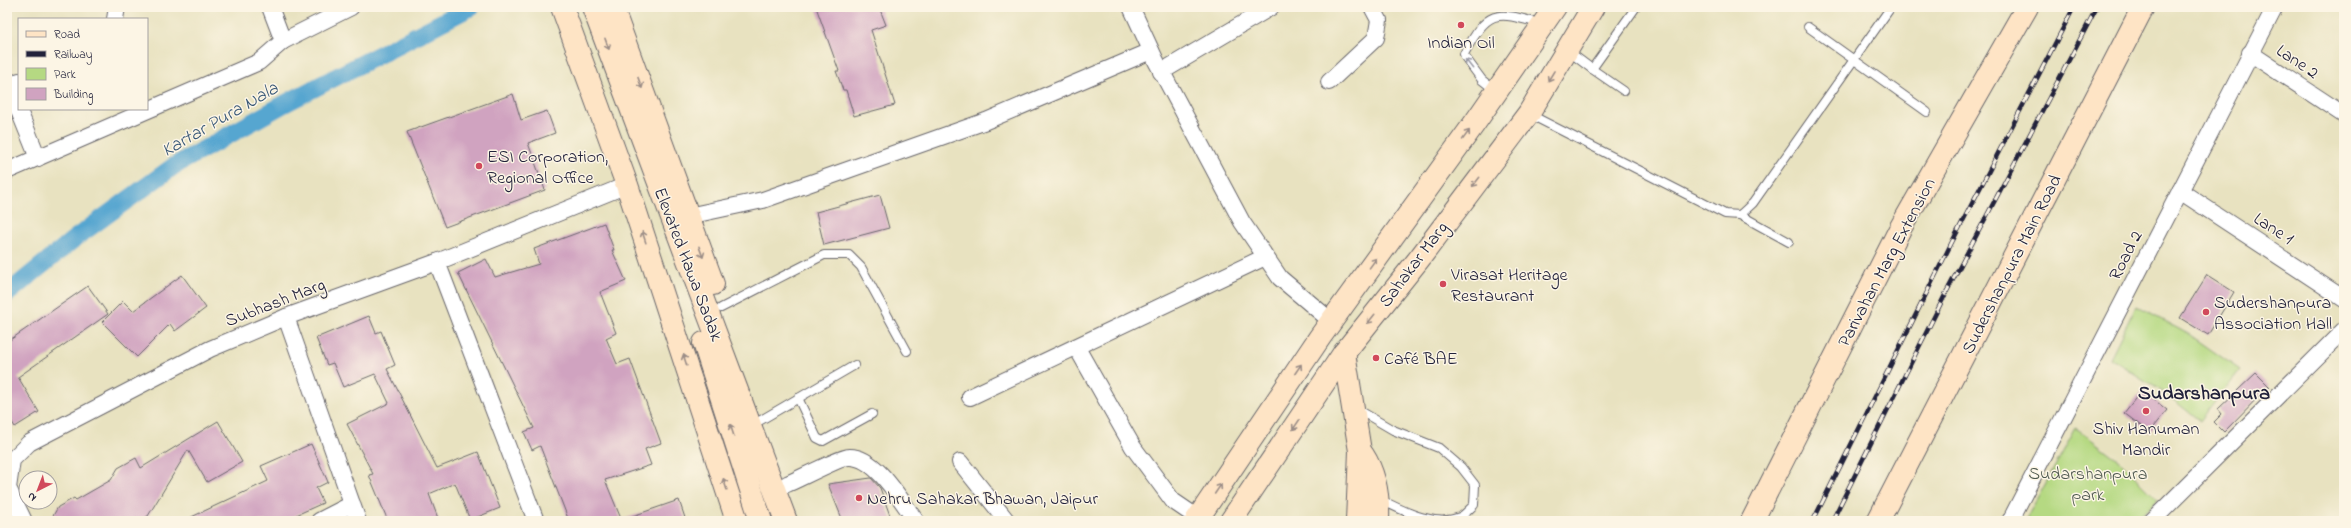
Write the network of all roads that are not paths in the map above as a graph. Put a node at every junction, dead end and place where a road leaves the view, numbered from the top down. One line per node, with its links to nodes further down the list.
1 (117, 7): 17 (street)
2 (270, 7): 19 (street)
3 (351, 7): 19 (street)
4 (593, 7): 71 (street, Elevated Hawa Sadak, one-way to 71)
5 (612, 7): 41 (street, one-way to 41)
6 (1131, 7): 21 (street)
7 (1271, 7): 26 (street)
8 (1372, 7): 27 (street)
9 (1593, 7): 20 (street, Sahakar Marg)
10 (1636, 7): 25 (lane)
11 (1891, 7): 24 (lane)
12 (2027, 7): 78 (street, Parivahan Marg Extension)
13 (2143, 7): 79 (street, Sudershanpura Main Road)
14 (2275, 7): 22 (street, Road 2)
15 (565, 13): 23 (street)
16 (1548, 13): 30 (street, Sahakar Marg); 30 (lane, one-way to 16)
17 (115, 18)
18 (1808, 27): 24 (lane)
19 (283, 41): 36 (street)
20 (1567, 50): 25 (lane); 34 (street, Sahakar Marg, one-way to 34)
21 (1151, 51): 26 (street); 41 (street)
22 (2250, 53): 35 (street, Lane 2); 39 (street, Road 2)
23 (584, 61): 38 (street); 70 (street, Elevated Hawa Sadak, one-way to 23)
24 (1854, 61): 33 (lane); 40 (lane)
25 (1592, 69): 29 (lane)
26 (1162, 72): 43 (street)
27 (1329, 82)
28 (18, 84): 31 (street)
29 (1624, 91)
30 (1496, 92): 48 (street, Sahakar Marg, one-way to 30)
31 (18, 106)
32 (19, 110): 36 (street)
33 (1927, 112)
34 (1528, 114): 40 (lane); 52 (street, Sahakar Marg, one-way to 52)
35 (2344, 115)
36 (38, 158): 37 (street)
37 (7, 171)
38 (628, 185): 44 (street, Subhash Marg); 69 (street, one-way to 38)
39 (2180, 191): 45 (street, Lane 1); 80 (street, Road 2)
40 (1740, 215): 42 (lane)
41 (688, 216): 46 (street, one-way to 46)
42 (1789, 242)
43 (1265, 257): 48 (street); 50 (street)
44 (437, 262): 47 (street, Subhash Marg); 68 (street)
45 (2344, 299)
46 (721, 308): 51 (lane); 58 (street)
47 (286, 317): 63 (street); 65 (street, Subhash Marg)
48 (1331, 321): 64 (street, Sahakar Marg, one-way to 48)
49 (2344, 330): 81 (street)
50 (1077, 348): 55 (street); 64 (street)
51 (907, 351)
52 (1344, 354): 56 (street); 75 (street, Sahakar Marg, one-way to 75)
53 (855, 365): 54 (lane)
54 (798, 398): 57 (lane); 58 (lane)
55 (970, 398)
56 (1352, 407): 59 (street); 62 (lane)
57 (872, 414)
58 (761, 420): 61 (street)
59 (1360, 451): 62 (street); 76 (street)
60 (960, 462): 74 (street)
61 (787, 484): 72 (street); 73 (street)
62 (1379, 499): 77 (street)
63 (352, 504): 66 (street); 67 (street)
64 (1197, 520)
65 (24, 521)
66 (319, 521)
67 (358, 521)
68 (536, 521)
69 (737, 521)
70 (761, 521)
71 (786, 521)
72 (799, 521)
73 (916, 521)
74 (1007, 521)
75 (1231, 521)
76 (1357, 521)
77 (1378, 521)
78 (1752, 521)
79 (1878, 521)
80 (2010, 521)
81 (2152, 521)

